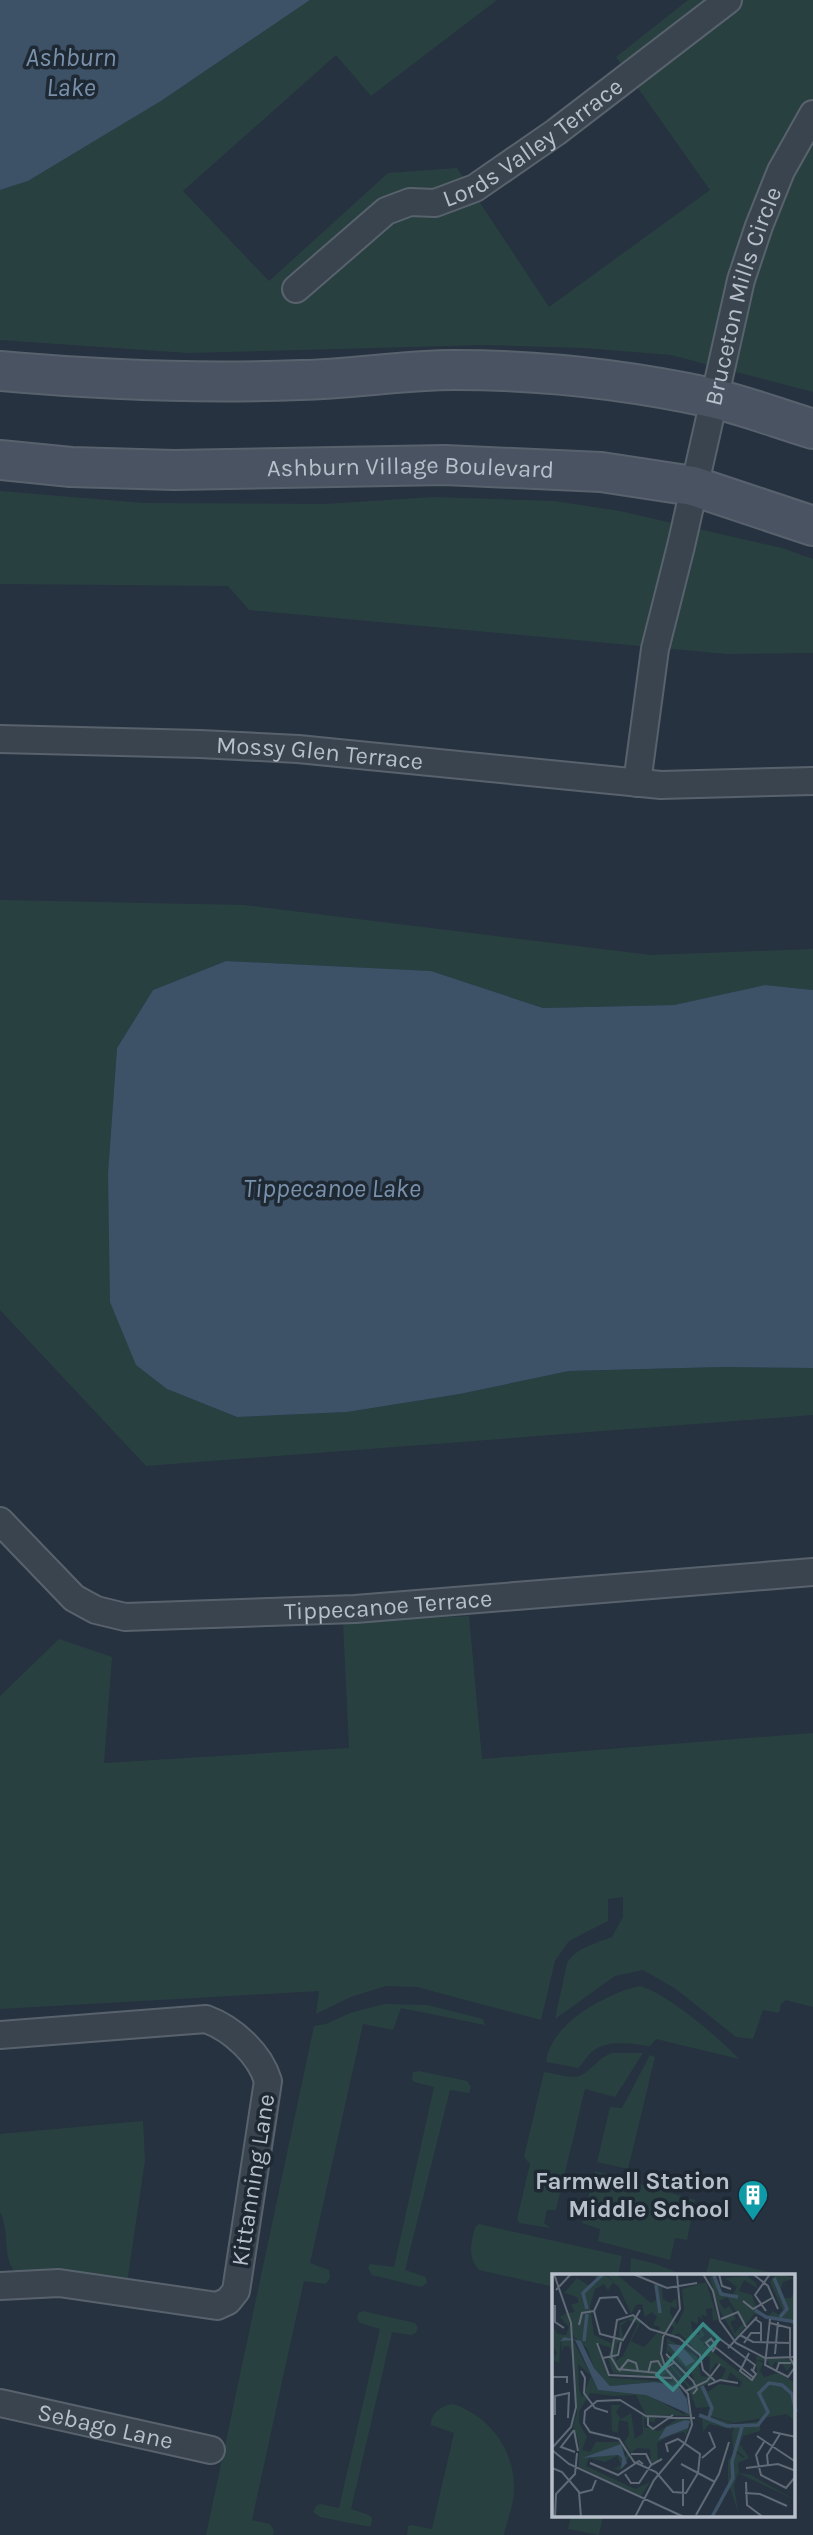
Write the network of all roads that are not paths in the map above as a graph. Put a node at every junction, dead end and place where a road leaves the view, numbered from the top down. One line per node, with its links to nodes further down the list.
1 (728, 0): 3 (street, Lords Valley Terrace)
2 (813, 114): 5 (street, Bruceton Mills Circle)
3 (296, 289)
4 (0, 371): 5 (main road)
5 (713, 398): 6 (main road); 8 (street, Bruceton Mills Circle)
6 (813, 429)
7 (0, 460): 8 (main road, Ashburn Village Boulevard)
8 (694, 486): 9 (main road, Ashburn Village Boulevard); 12 (street)
9 (813, 526)
10 (0, 739): 12 (street, Mossy Glen Terrace)
11 (813, 782): 12 (street, Mossy Glen Terrace)
12 (637, 783)
13 (0, 1521): 14 (street, Tippecanoe Terrace)
14 (813, 1572)
15 (0, 2035): 16 (street, Kittanning Lane)
16 (0, 2286)
17 (0, 2403): 18 (street, Sebago Lane)
18 (211, 2450)

